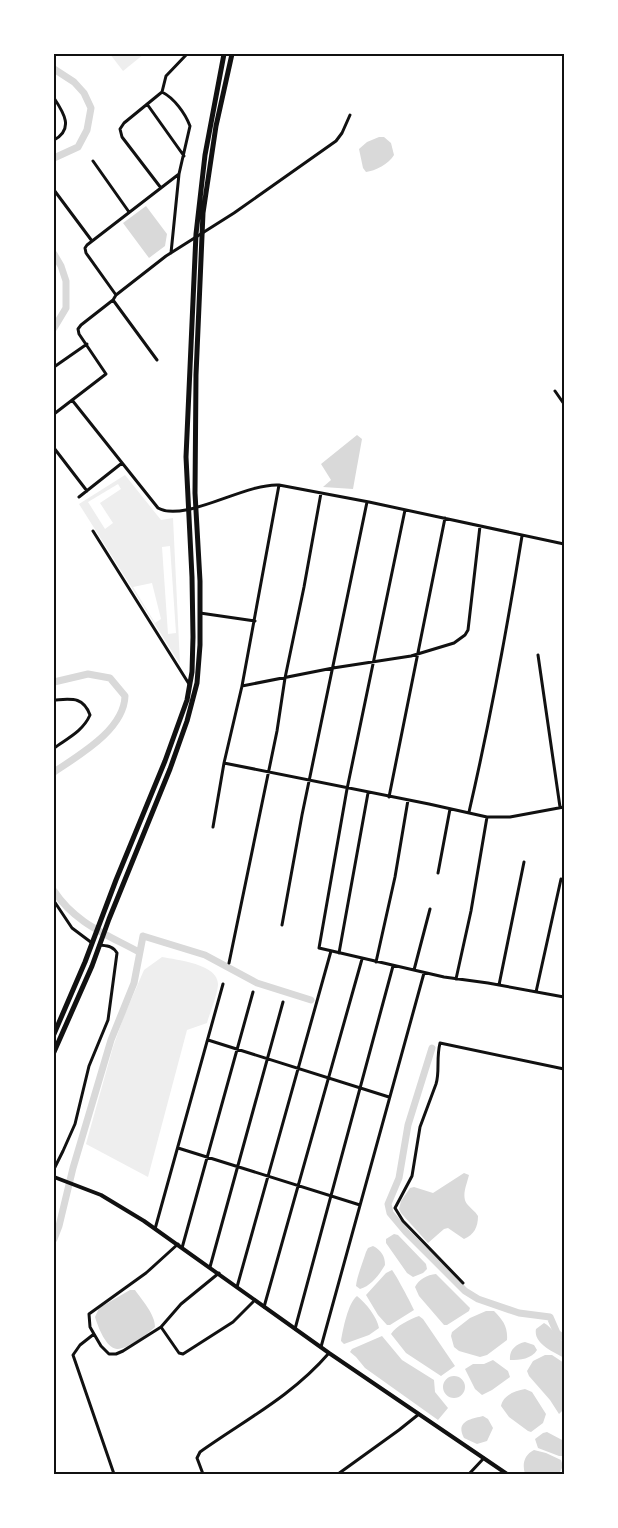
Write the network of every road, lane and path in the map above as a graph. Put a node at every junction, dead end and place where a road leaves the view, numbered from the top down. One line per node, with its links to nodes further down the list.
1 (188, 54): 4 (street)
2 (224, 54): 16 (highway)
3 (232, 54): 15 (highway)
4 (162, 92): 6 (street); 9 (street)
5 (54, 98): 8 (street)
6 (147, 104): 9 (street); 12 (street)
7 (350, 116): 15 (street)
8 (54, 140)
9 (184, 156): 11 (street)
10 (93, 161): 14 (street)
11 (179, 174): 12 (street); 18 (street)
12 (161, 188): 14 (street)
13 (54, 190): 17 (street)
14 (129, 212): 17 (street)
15 (202, 235): 16 (street); 35 (highway)
16 (195, 239): 18 (street); 36 (highway)
17 (92, 241): 19 (street)
18 (171, 253): 19 (street)
19 (116, 295): 20 (street)
20 (113, 300): 21 (street); 22 (street)
21 (86, 344): 23 (street); 25 (street)
22 (157, 360)
23 (54, 367)
24 (555, 391): 26 (street)
25 (72, 400): 27 (street); 29 (street)
26 (564, 404)
27 (54, 414)
28 (54, 448): 31 (street)
29 (122, 463): 31 (street); 36 (street)
30 (279, 485): 32 (street); 35 (street); 44 (street)
31 (87, 491): 33 (street)
32 (321, 493): 34 (street); 49 (street)
33 (79, 497)
34 (367, 502): 37 (street); 48 (street)
35 (195, 508): 36 (street); 43 (highway)
36 (188, 509): 50 (highway)
37 (405, 510): 38 (street); 47 (street)
38 (445, 518): 39 (street); 45 (street)
39 (480, 526): 41 (street); 45 (street)
40 (93, 531): 50 (street)
41 (522, 536): 42 (street); 63 (street)
42 (564, 544)
43 (200, 613): 44 (street); 73 (highway)
44 (255, 621): 51 (street)
45 (418, 654): 47 (street); 59 (street)
46 (538, 655): 61 (street)
47 (374, 662): 48 (street); 57 (street)
48 (333, 668): 49 (street); 56 (street)
49 (285, 678): 51 (street); 55 (street)
50 (189, 685): 72 (highway)
51 (242, 686): 54 (street)
52 (54, 700): 53 (street)
53 (54, 748)
54 (224, 764): 55 (street); 65 (street)
55 (268, 772): 56 (street); 78 (street)
56 (309, 781): 57 (street); 71 (street)
57 (347, 789): 58 (street); 74 (street)
58 (368, 793): 59 (street); 75 (street)
59 (389, 797): 60 (street)
60 (408, 800): 62 (street); 77 (street)
61 (562, 807): 64 (street)
62 (450, 809): 63 (street); 67 (street)
63 (469, 812): 64 (street)
64 (487, 817): 82 (street)
65 (213, 828)
66 (524, 862): 84 (street)
67 (438, 873)
68 (562, 879): 86 (street)
69 (54, 901): 72 (street)
70 (430, 909): 80 (street)
71 (282, 925)
72 (92, 942): 89 (highway)
73 (99, 944): 92 (highway); 102 (street)
74 (331, 951): 75 (street); 94 (street)
75 (340, 953): 76 (street)
76 (362, 959): 77 (street); 96 (street)
77 (376, 962): 79 (street)
78 (229, 963)
79 (393, 966): 80 (street); 97 (street)
80 (414, 970): 81 (street)
81 (424, 973): 82 (street); 98 (street)
82 (456, 979): 84 (street)
83 (223, 984): 90 (street)
84 (499, 985): 86 (street)
85 (253, 992): 91 (street)
86 (536, 992): 87 (street)
87 (564, 998)
88 (283, 1002): 93 (street)
89 (54, 1034)
90 (208, 1040): 91 (street); 99 (street)
91 (238, 1050): 93 (street); 100 (street)
92 (54, 1052)
93 (268, 1059): 94 (street); 101 (street)
94 (299, 1069): 96 (street); 103 (street)
95 (564, 1069): 113 (street)
96 (329, 1078): 97 (street); 105 (street)
97 (360, 1088): 98 (street); 106 (street)
98 (389, 1097): 107 (street)
99 (178, 1148): 100 (street); 108 (street)
100 (208, 1157): 101 (street); 110 (street)
101 (238, 1166): 103 (street); 111 (street)
102 (54, 1169)
103 (269, 1176): 105 (street); 114 (street)
104 (54, 1177): 108 (street)
105 (299, 1185): 106 (street); 116 (street)
106 (332, 1195): 107 (street); 118 (street)
107 (360, 1205): 120 (street)
108 (155, 1229): 109 (street)
109 (178, 1244): 110 (street); 119 (street)
110 (182, 1248): 111 (street)
111 (210, 1267): 112 (street)
112 (219, 1273): 114 (street); 117 (street)
113 (463, 1283)
114 (237, 1287): 115 (street)
115 (255, 1300): 116 (street); 117 (street)
116 (264, 1307): 118 (street)
117 (161, 1327): 119 (street)
118 (295, 1329): 120 (street)
119 (94, 1334): 124 (street)
120 (321, 1347): 121 (street)
121 (329, 1353): 122 (street); 125 (street)
122 (418, 1414): 123 (street); 126 (street)
123 (484, 1458): 127 (street); 128 (street)
124 (114, 1474)
125 (203, 1474)
126 (338, 1474)
127 (469, 1474)
128 (507, 1474)

